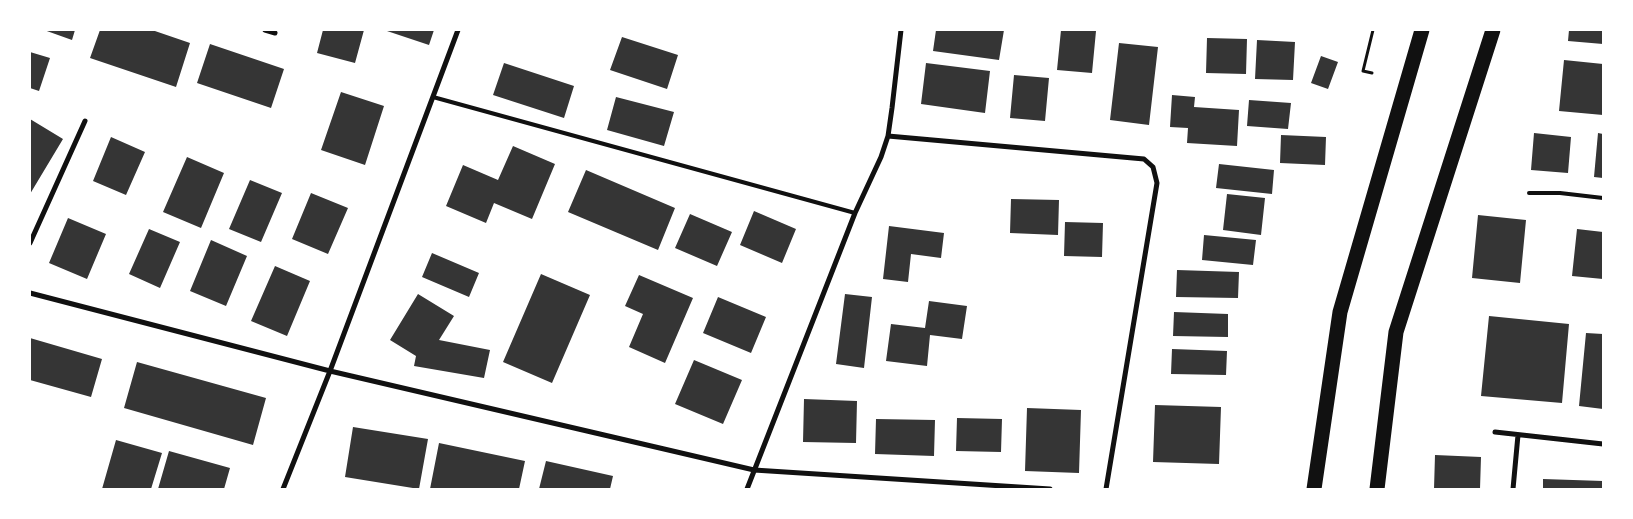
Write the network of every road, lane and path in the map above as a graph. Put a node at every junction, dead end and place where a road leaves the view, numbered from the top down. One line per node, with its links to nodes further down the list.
1 (265, 30): 7 (street)
2 (458, 30): 9 (street)
3 (901, 30): 11 (street)
4 (1373, 30): 8 (path)
5 (1422, 30): 26 (highway)
6 (1493, 30): 27 (highway)
7 (275, 33)
8 (1372, 73)
9 (433, 97): 14 (lane); 17 (street)
10 (85, 121): 15 (street)
11 (888, 136): 14 (street); 25 (street)
12 (1529, 193): 13 (lane)
13 (1603, 198)
14 (855, 213): 21 (street)
15 (30, 243)
16 (30, 292): 17 (street)
17 (330, 371): 21 (street); 22 (street)
18 (1495, 432): 19 (street)
19 (1518, 435): 20 (street); 28 (street)
20 (1603, 444)
21 (754, 470): 23 (street); 24 (street)
22 (283, 489)
23 (747, 489)
24 (1050, 489)
25 (1106, 489)
26 (1314, 489)
27 (1377, 489)
28 (1513, 489)

